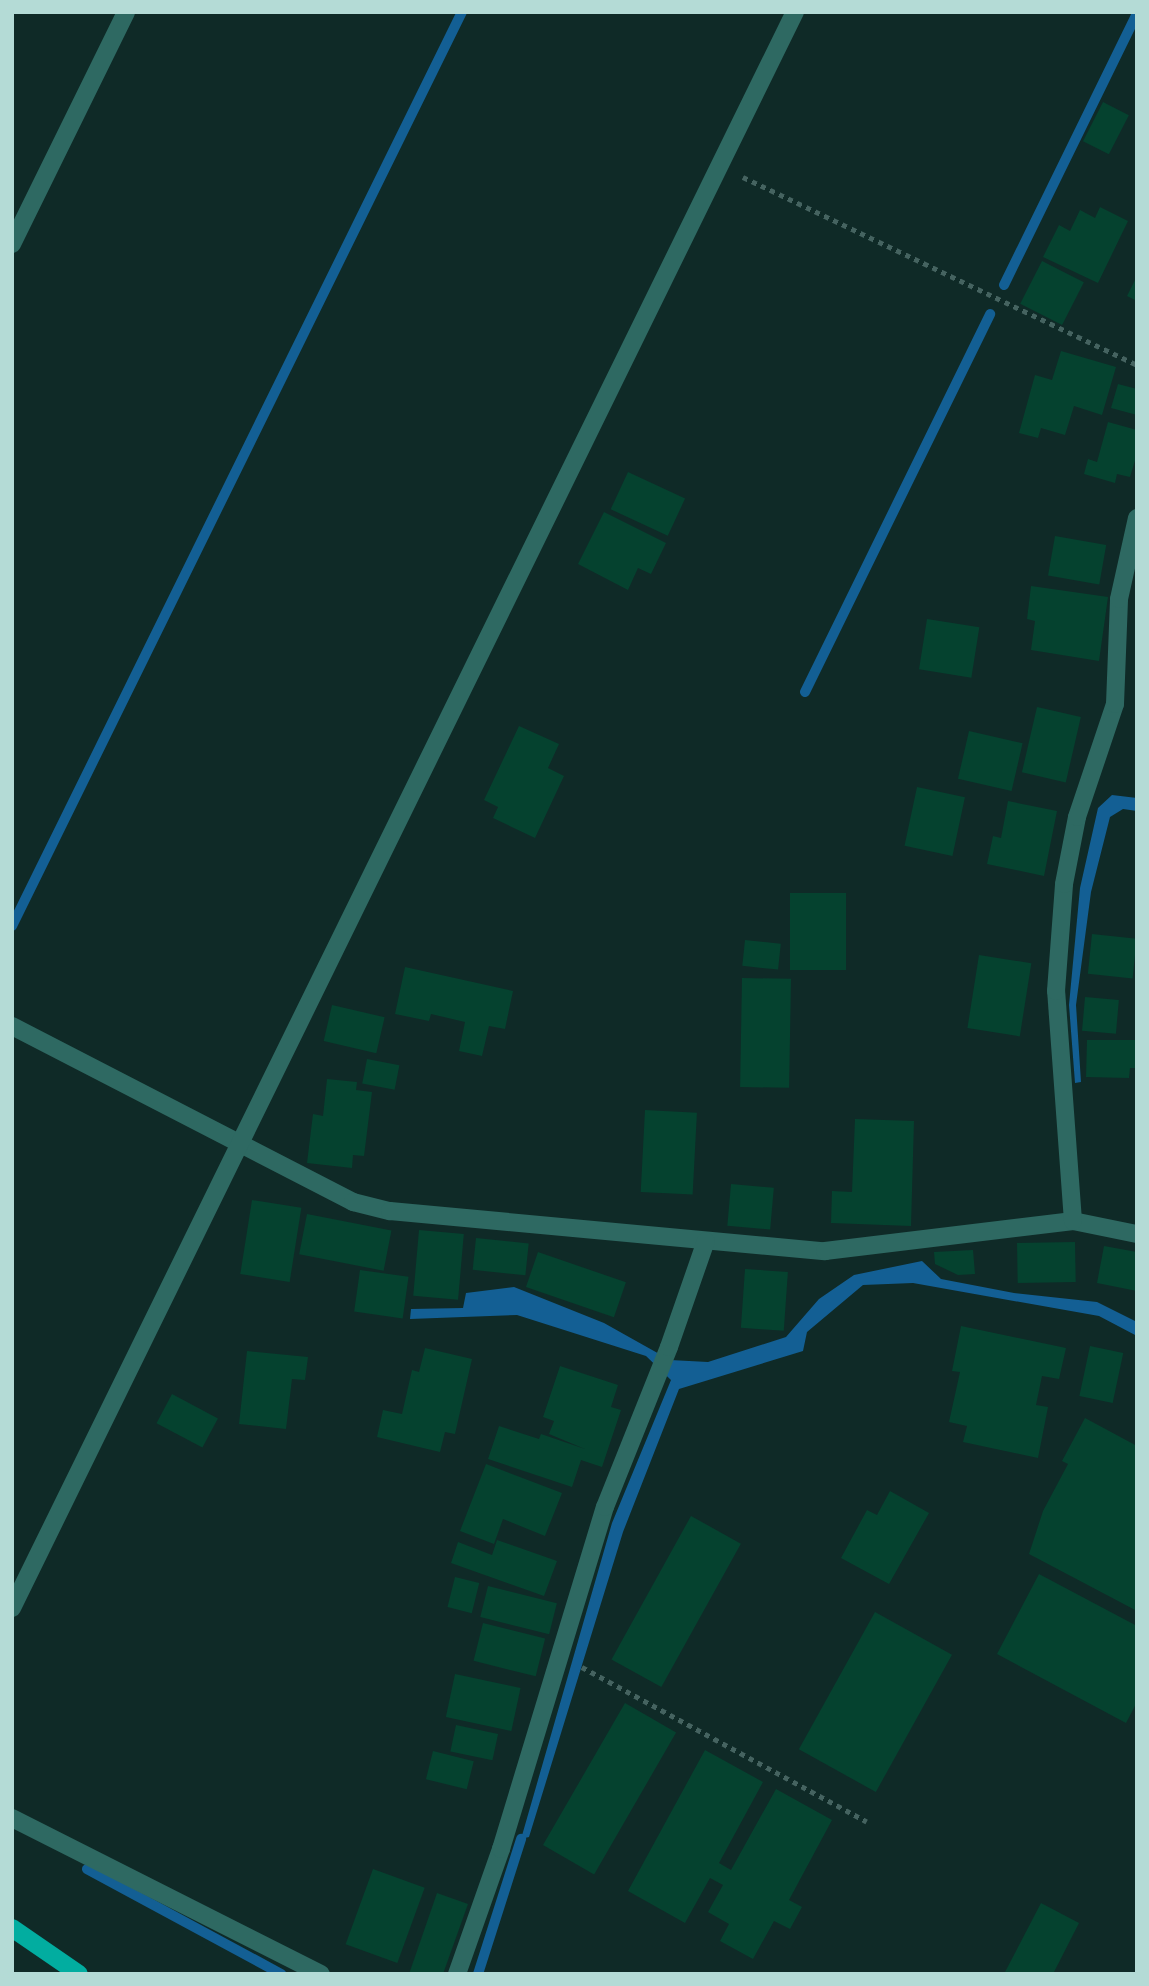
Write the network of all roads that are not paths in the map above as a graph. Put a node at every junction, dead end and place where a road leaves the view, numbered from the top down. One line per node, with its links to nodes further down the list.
1 (126, 12): 3 (street)
2 (795, 12): 6 (street)
3 (12, 244)
4 (1137, 518): 7 (street)
5 (12, 1026): 6 (street)
6 (242, 1143): 9 (street); 10 (street)
7 (1073, 1221): 8 (street); 9 (street)
8 (1137, 1234)
9 (705, 1241): 15 (street)
10 (12, 1608)
11 (12, 1818): 14 (street)
12 (12, 1928): 13 (main road)
13 (79, 1974)
14 (321, 1974)
15 (457, 1974)

